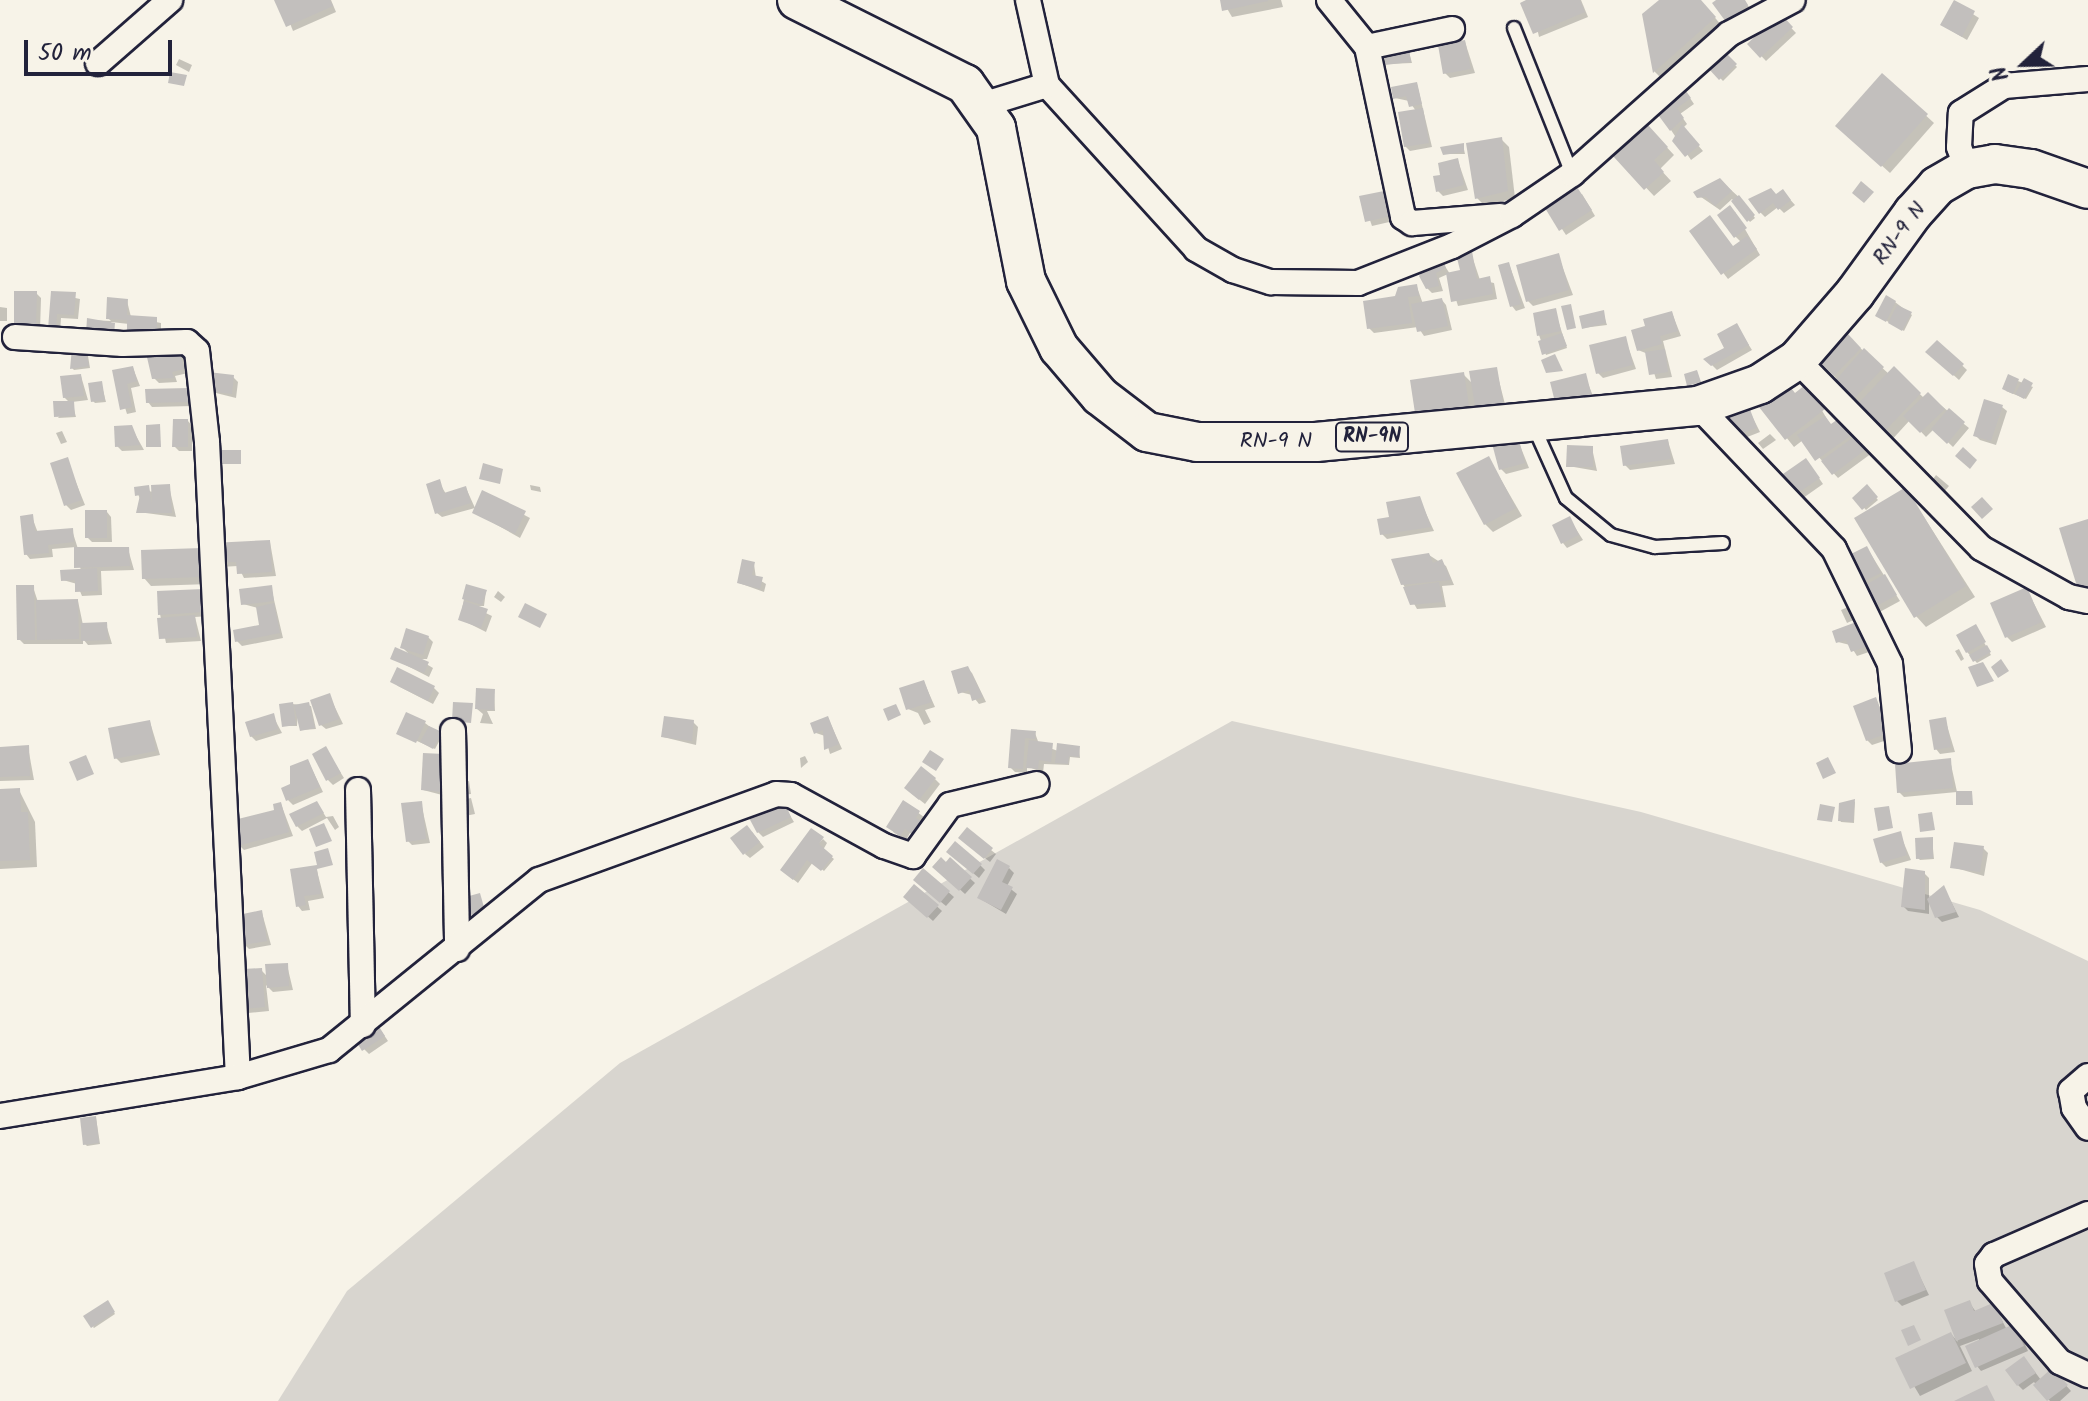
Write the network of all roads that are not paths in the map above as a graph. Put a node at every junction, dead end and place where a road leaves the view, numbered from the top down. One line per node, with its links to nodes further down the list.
1 (170, 0): 9 (street)
2 (797, 0): 14 (main road, RN-9 N / RN-9N)
3 (1028, 0): 11 (street)
4 (1329, 0): 8 (street)
5 (1793, 0): 16 (street)
6 (1514, 28): 16 (lane)
7 (1452, 29): 8 (street)
8 (1367, 47): 18 (street)
9 (98, 63)
10 (2088, 79): 12 (street)
11 (1047, 85): 14 (street); 18 (street)
12 (2050, 85): 13 (street); 15 (street)
13 (2088, 91)
14 (982, 105): 22 (main road, RN-9 N / RN-9N)
15 (1967, 169): 17 (main road, RN-9 N / RN-9N); 20 (main road, RN-9 N / RN-9N)
16 (1572, 174): 18 (street)
17 (2088, 189)
18 (1512, 215)
19 (15, 337): 32 (street)
20 (1797, 360): 21 (main road, RN-9 N / RN-9N); 24 (street)
21 (1698, 406): 22 (main road, RN-9 N / RN-9N); 26 (street)
22 (1532, 422): 23 (lane)
23 (1723, 543)
24 (2088, 601)
25 (453, 731): 29 (street)
26 (1899, 751)
27 (1037, 784): 29 (street)
28 (358, 790): 30 (street)
29 (457, 949): 30 (street)
30 (363, 1025): 32 (street)
31 (2088, 1076): 34 (street)
32 (238, 1077): 33 (street)
33 (0, 1116)
34 (2088, 1128)
35 (2088, 1214): 36 (street)
36 (2088, 1375)

